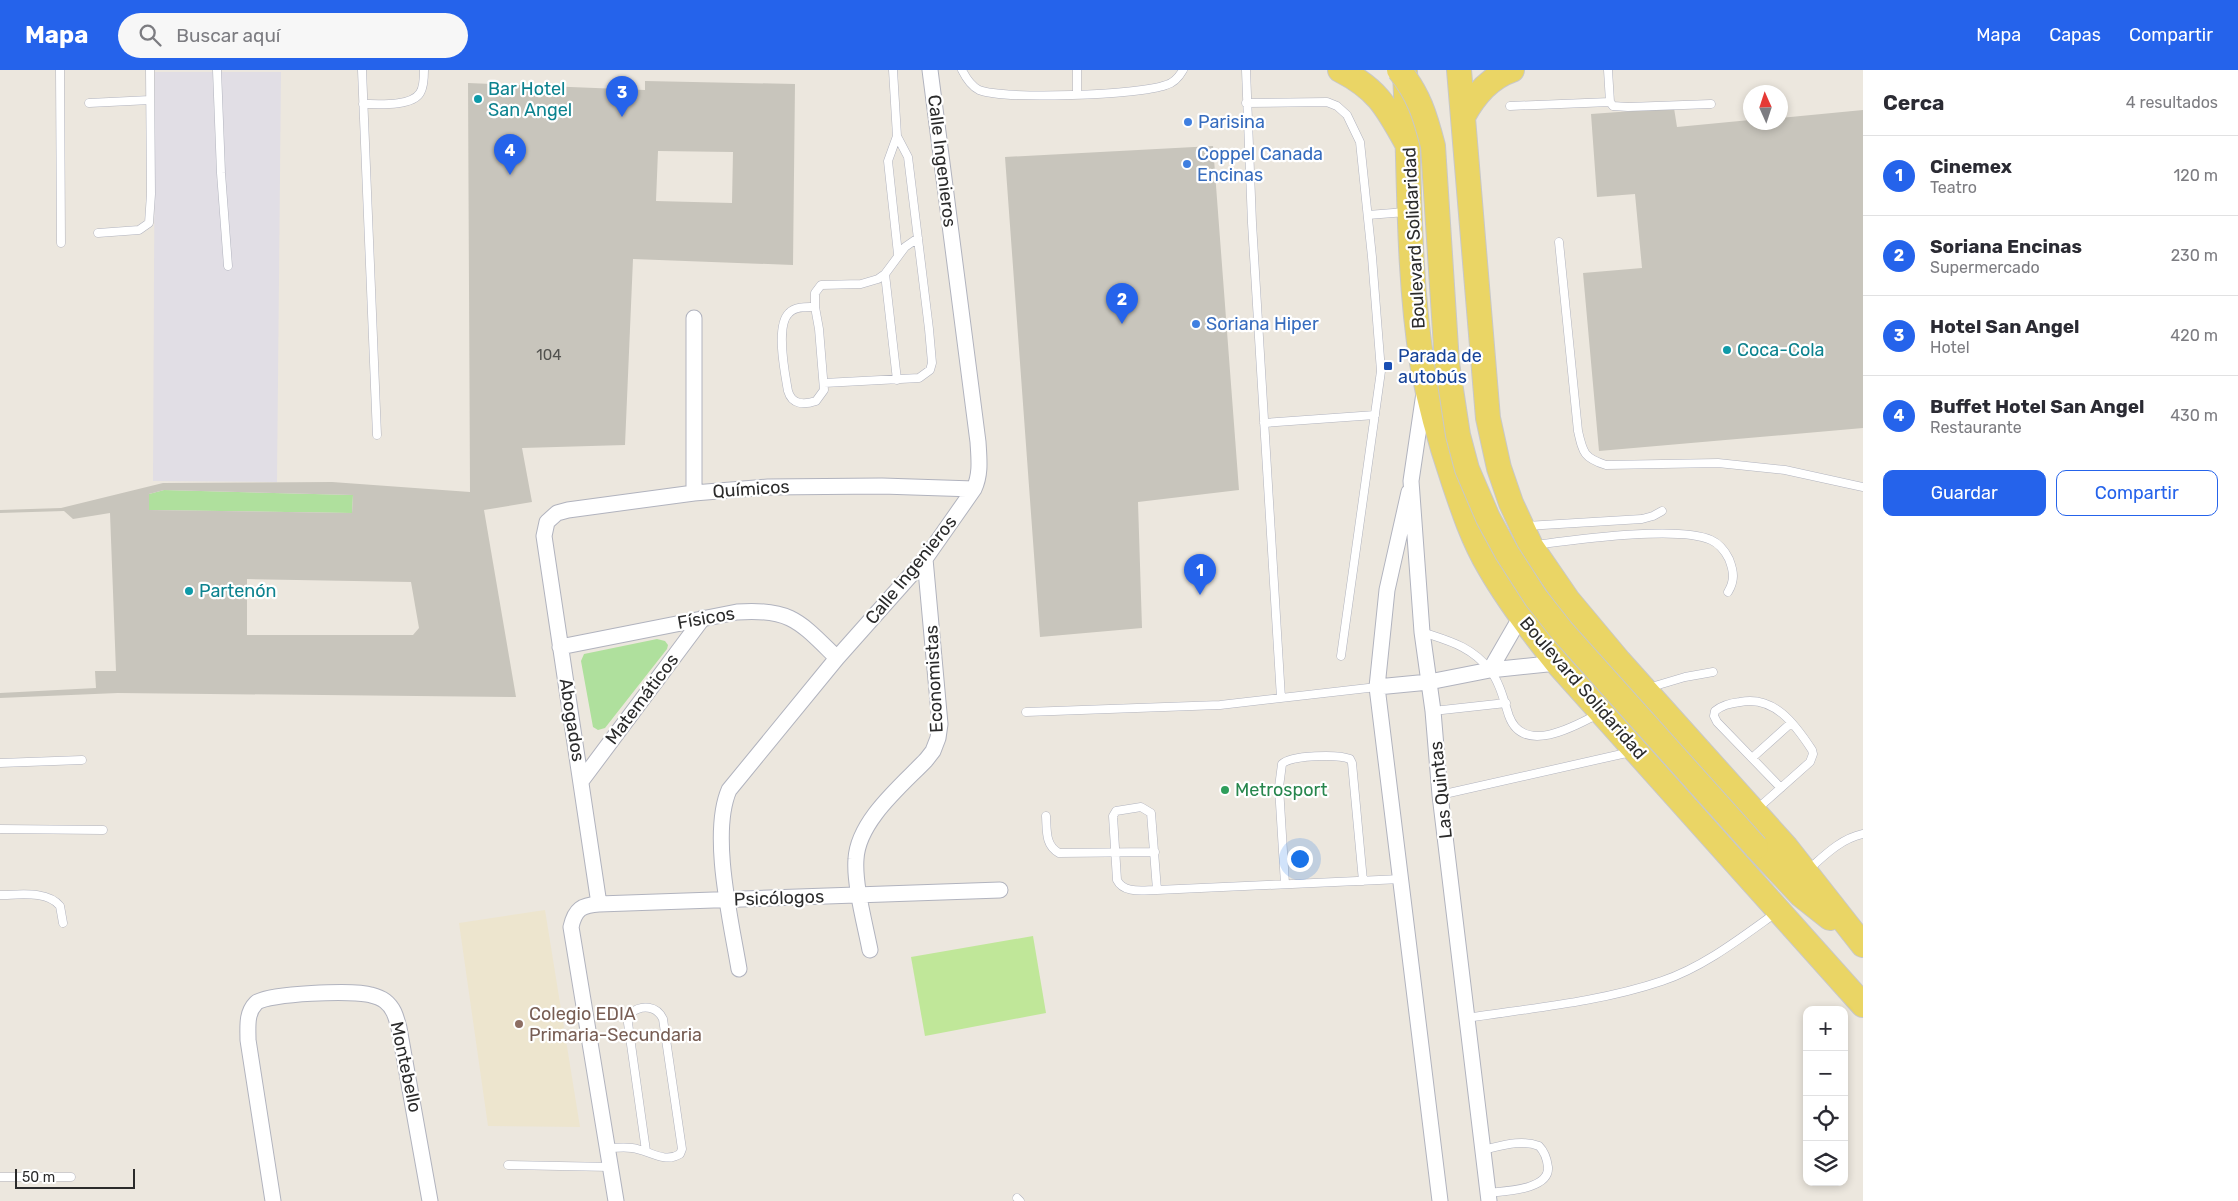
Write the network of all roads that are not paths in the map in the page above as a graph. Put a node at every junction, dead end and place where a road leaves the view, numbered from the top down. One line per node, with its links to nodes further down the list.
1 (60, 70): 34 (lane)
2 (150, 70): 19 (lane)
3 (217, 70): 36 (lane)
4 (362, 70): 23 (lane)
5 (424, 70): 23 (lane)
6 (893, 70): 27 (lane)
7 (930, 70): 50 (street, Calle Ingenieros)
8 (962, 70): 18 (lane)
9 (1077, 70): 18 (lane)
10 (1182, 70): 18 (lane)
11 (1246, 70): 22 (lane)
12 (1340, 70): 28 (main road)
13 (1398, 70): 101 (main road, bridge)
14 (1405, 70): 28 (main road, Boulevard Solidaridad)
15 (1459, 70): 26 (main road)
16 (1512, 70): 26 (main road)
17 (1608, 70): 20 (lane)
18 (1078, 94)
19 (150, 100): 21 (lane); 31 (lane)
20 (1610, 102): 24 (lane); 25 (lane)
21 (89, 103)
22 (1246, 103): 30 (lane); 46 (lane)
23 (363, 104): 47 (lane)
24 (1711, 104)
25 (1510, 106)
26 (1463, 117): 37 (main road)
27 (896, 136): 32 (lane); 35 (lane)
28 (1409, 148): 29 (main road, Boulevard Solidaridad)
29 (1410, 212): 30 (lane); 38 (main road, Boulevard Solidaridad)
30 (1368, 215): 45 (lane)
31 (98, 234)
32 (918, 238): 35 (lane); 43 (lane)
33 (1559, 242): 49 (lane)
34 (61, 244)
35 (898, 254): 39 (lane)
36 (228, 266)
37 (1475, 267): 38 (main road); 54 (main road)
38 (1414, 272): 42 (main road, Boulevard Solidaridad)
39 (885, 274): 40 (lane); 43 (lane)
40 (815, 307): 44 (lane); 44 (lane)
41 (694, 318): 51 (street)
42 (1426, 379): 48 (street, Las Quintas); 58 (main road, Boulevard Solidaridad)
43 (897, 380): 44 (lane)
44 (824, 383)
45 (1375, 415): 46 (lane); 61 (lane)
46 (1264, 423): 69 (lane)
47 (378, 435)
48 (1411, 481): 59 (street, Las Quintas); 67 (street)
49 (1863, 487)
50 (974, 489): 51 (street, Químicos); 55 (street, Calle Ingenieros)
51 (694, 493): 53 (street, Químicos)
52 (1662, 511): 54 (lane)
53 (544, 536): 60 (street, Abogados)
54 (1526, 536): 56 (lane); 68 (main road)
55 (925, 559): 62 (street, Calle Ingenieros); 96 (street, Economistas)
56 (1728, 592)
57 (703, 618): 60 (street, Físicos); 62 (street, Físicos); 79 (street, Matemáticos)
58 (1520, 618): 63 (main road, Boulevard Solidaridad); 64 (street)
59 (1422, 632): 64 (lane); 66 (street, Las Quintas)
60 (560, 647): 79 (street, Abogados)
61 (1341, 656)
62 (837, 658): 97 (street, Calle Ingenieros)
63 (1557, 663): 64 (street); 73 (main road, Boulevard Solidaridad)
64 (1490, 670): 66 (street); 70 (lane)
65 (1713, 672): 68 (lane)
66 (1429, 682): 67 (street); 71 (street, Las Quintas)
67 (1377, 687): 69 (lane); 90 (street)
68 (1644, 689): 82 (main road)
69 (1281, 698): 72 (lane)
70 (1506, 703): 71 (lane); 73 (lane)
71 (1433, 711): 81 (street, Las Quintas)
72 (1026, 712)
73 (1601, 712): 75 (main road, Boulevard Solidaridad)
74 (1791, 723): 76 (lane); 76 (lane); 80 (lane)
75 (1636, 751): 81 (lane); 99 (main road, Boulevard Solidaridad)
76 (1752, 758): 80 (lane)
77 (82, 760): 78 (lane)
78 (0, 762)
79 (582, 780): 98 (street, Abogados)
80 (1781, 788): 82 (lane)
81 (1440, 795): 105 (street, Las Quintas)
82 (1755, 812): 89 (main road)
83 (1046, 816): 87 (lane)
84 (0, 828): 85 (lane)
85 (103, 830)
86 (1863, 834): 89 (lane)
87 (1115, 852): 88 (lane); 88 (lane); 94 (lane)
88 (1154, 852): 94 (lane)
89 (1806, 872): 101 (main road)
90 (1401, 879): 91 (lane); 117 (street)
91 (1363, 881): 92 (lane); 92 (lane)
92 (1285, 884): 94 (lane)
93 (1000, 890): 96 (street, Psicólogos)
94 (1157, 890)
95 (0, 895): 100 (lane)
96 (860, 895): 97 (street, Psicólogos); 102 (street, Economistas)
97 (728, 900): 98 (street, Psicólogos); 103 (street, Calle Ingenieros)
98 (599, 904): 106 (street, Psicólogos)
99 (1779, 910): 104 (main road, Boulevard Solidaridad); 105 (lane)
100 (63, 923)
101 (1861, 943)
102 (870, 950)
103 (738, 969)
104 (1862, 1002)
105 (1467, 1018): 107 (street, Las Quintas)
106 (608, 1148): 108 (lane); 110 (street)
107 (1483, 1150): 113 (street, Las Quintas); 113 (lane)
108 (646, 1151): 108 (lane)
109 (508, 1165): 110 (lane)
110 (611, 1167): 116 (street)
111 (0, 1177): 112 (lane)
112 (71, 1177)
113 (1488, 1197)
114 (273, 1201): 115 (street, Montebello)
115 (430, 1201)
116 (616, 1201)
117 (1440, 1201)

